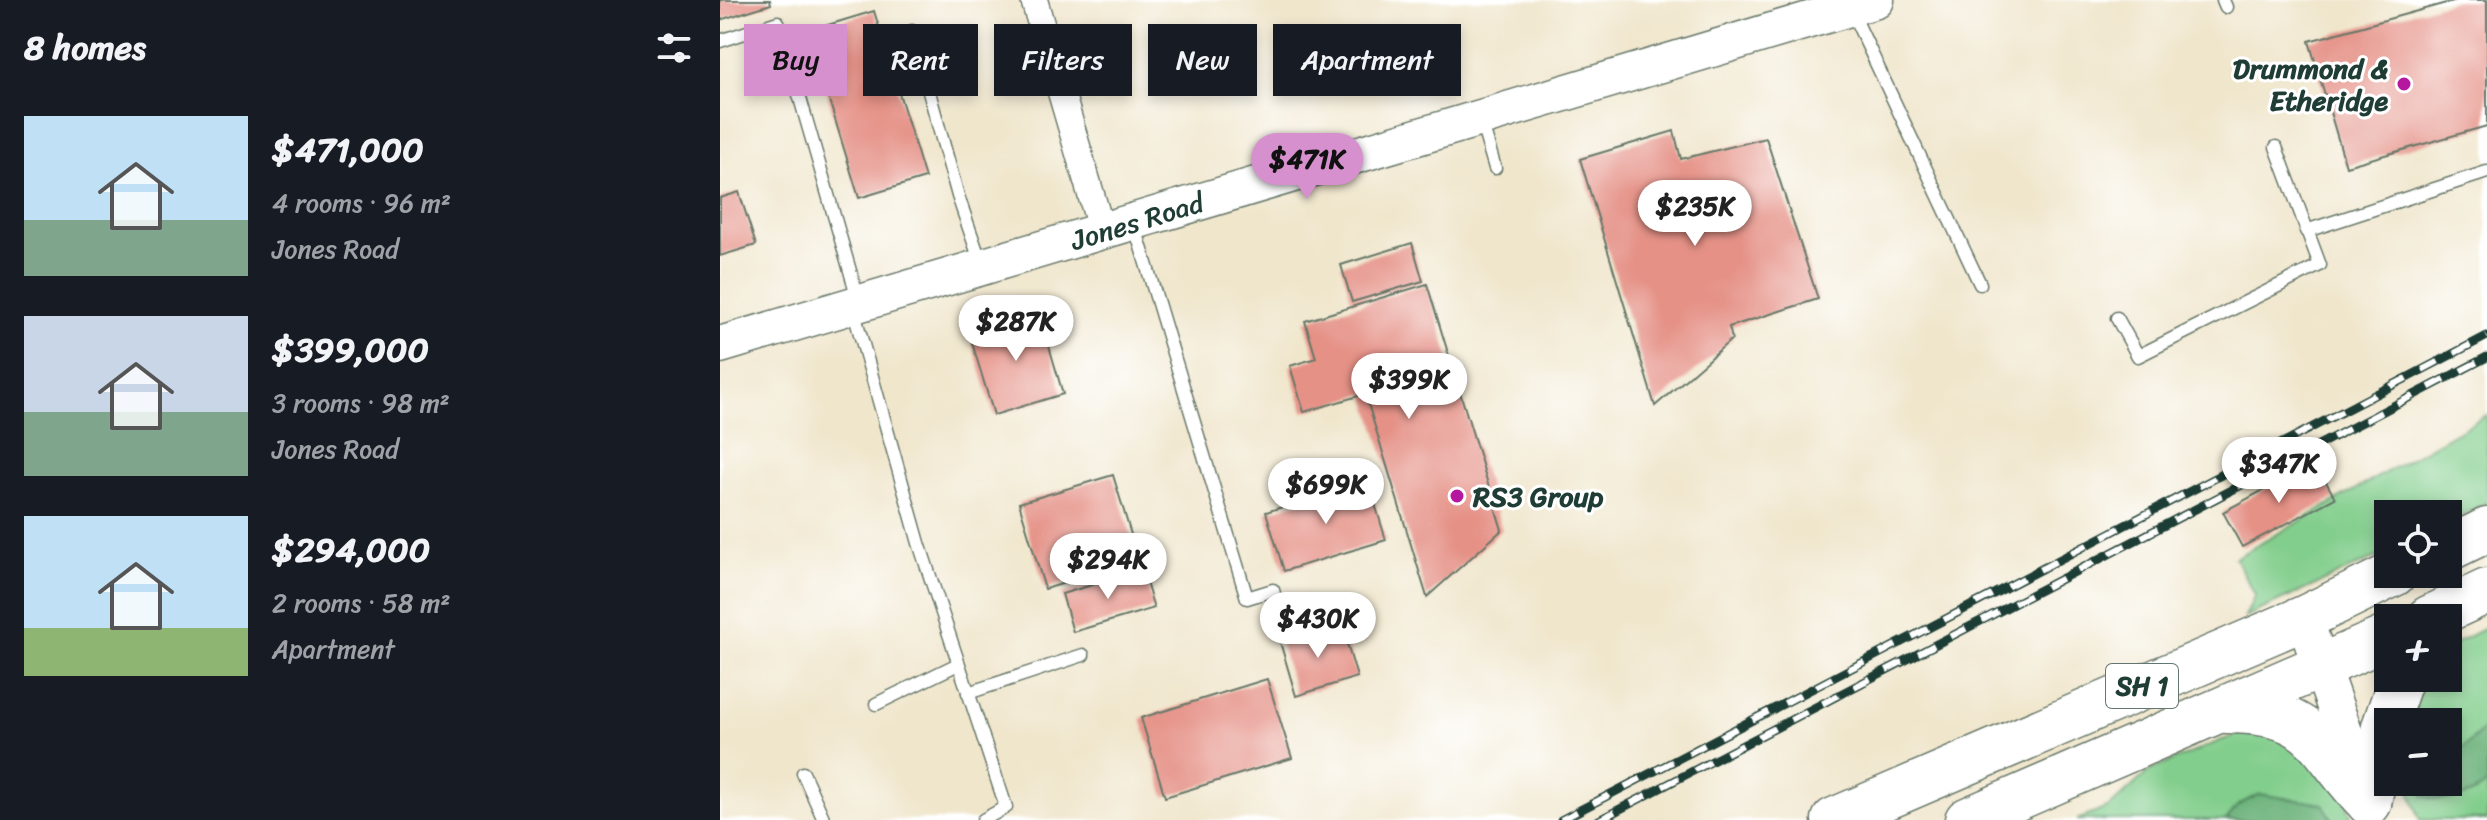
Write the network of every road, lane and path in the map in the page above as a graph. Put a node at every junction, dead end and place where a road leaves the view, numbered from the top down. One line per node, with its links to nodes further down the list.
1 (1034, 0): 9 (street)
2 (1858, 3): 5 (main road, Jones Road); 12 (lane)
3 (720, 41): 13 (lane)
4 (930, 96): 11 (lane)
5 (1480, 118): 7 (lane); 9 (main road, Jones Road)
6 (2276, 147): 10 (lane)
7 (1495, 168)
8 (2487, 172): 10 (lane)
9 (1118, 227): 11 (main road, Jones Road); 22 (lane)
10 (2306, 231): 14 (lane)
11 (982, 267): 13 (main road, Jones Road)
12 (1980, 284)
13 (855, 305): 15 (main road, Jones Road); 25 (lane)
14 (2117, 318)
15 (720, 345)
16 (2374, 584): 20 (highway, SH 1)
17 (2487, 591): 18 (highway)
18 (2459, 604)
19 (2487, 616): 21 (highway)
20 (2304, 618): 26 (main road); 35 (highway, SH 1)
21 (2462, 629)
22 (1284, 630)
23 (2374, 643): 26 (highway, SH 1)
24 (1083, 655): 28 (lane)
25 (958, 664): 28 (lane); 29 (lane)
26 (2323, 666): 30 (highway, SH 1); 32 (main road)
27 (2396, 692): 32 (highway)
28 (968, 693): 34 (lane)
29 (876, 704)
30 (2223, 711): 32 (highway); 36 (highway, SH 1)
31 (803, 773): 33 (lane)
32 (2372, 812)
33 (824, 820)
34 (983, 820)
35 (1834, 820)
36 (1967, 820)

